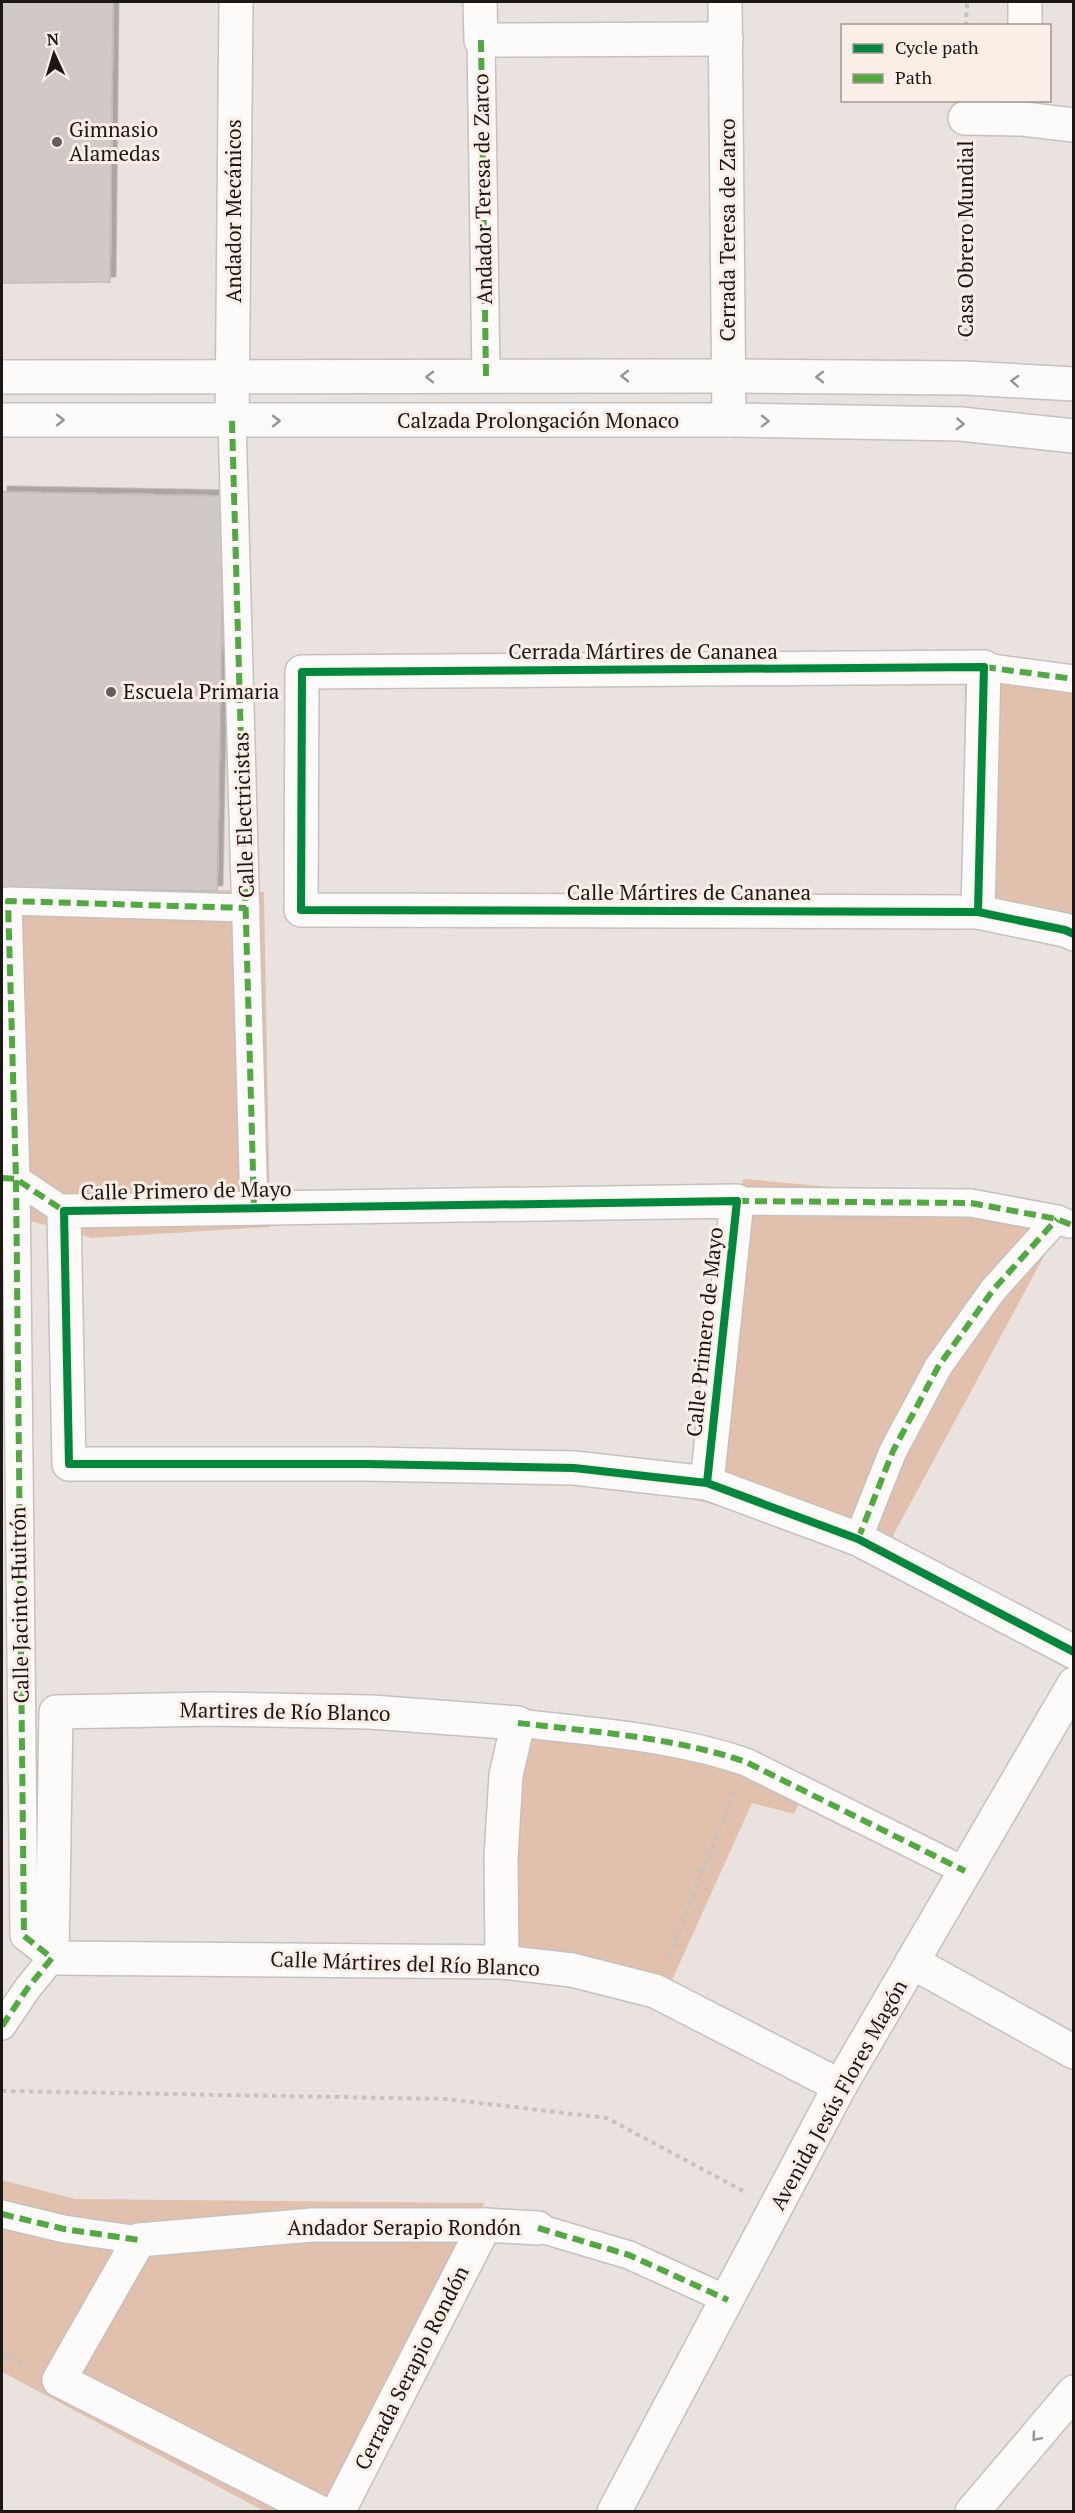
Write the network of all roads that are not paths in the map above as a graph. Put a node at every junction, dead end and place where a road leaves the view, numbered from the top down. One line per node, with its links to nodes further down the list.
1 (236, 2): 13 (street, Andador Mecánicos)
2 (480, 2): 7 (street, Andador Teresa de Zarco)
3 (725, 2): 6 (street, Cerrada Teresa de Zarco)
4 (1025, 2): 5 (street)
5 (1025, 24)
6 (726, 39): 7 (street); 12 (street, Cerrada Teresa de Zarco)
7 (481, 40): 14 (street, Andador Teresa de Zarco)
8 (1023, 110): 9 (street); 10 (street)
9 (965, 118)
10 (1074, 125)
11 (2, 376): 13 (street)
12 (729, 376): 14 (street, one-way to 14); 15 (street, one-way to 12); 17 (street, Cerrada Teresa de Zarco)
13 (233, 377): 14 (street, one-way to 13); 18 (street, Andador Mecánicos)
14 (486, 377)
15 (1074, 384)
16 (2, 420): 18 (street, Calzada Prolongación Monaco, one-way to 18)
17 (729, 420): 18 (street, Calzada Prolongación Monaco, one-way to 17); 19 (street, Calzada Prolongación Monaco, one-way to 19)
18 (232, 421): 22 (street, Calle Electricistas)
19 (1074, 436)
20 (984, 667): 21 (street, Cerrada Mártires de Cananea); 23 (street, Cerrada Mártires de Cananea); 24 (street)
21 (1074, 679)
22 (246, 908): 26 (street, Calle Jacinto Huitrón); 28 (street, Calle Electricistas)
23 (301, 910): 24 (street, Calle Mártires de Cananea)
24 (978, 912): 25 (street, Calle Mártires de Cananea)
25 (1074, 934)
26 (9, 1178): 29 (street); 37 (street, Calle Jacinto Huitrón)
27 (737, 1201): 28 (street, Calle Primero de Mayo); 30 (street, Calle Primero de Mayo); 31 (street, Calle Primero de Mayo)
28 (254, 1208): 29 (street, Calle Primero de Mayo)
29 (64, 1211): 31 (street, Calle Primero de Mayo)
30 (1065, 1222): 32 (street, Calle Primero de Mayo)
31 (707, 1483): 32 (street, Calle Primero de Mayo)
32 (858, 1539): 33 (street, Calle Primero de Mayo)
33 (1074, 1652)
34 (1069, 1701): 36 (street, Avenida Jesús Flores Magón)
35 (518, 1723): 36 (street); 37 (street, Martires de Río Blanco); 38 (street)
36 (965, 1871): 39 (street, Avenida Jesús Flores Magón)
37 (52, 1958): 38 (street, Calle Mártires del Río Blanco); 40 (street)
38 (502, 1962): 42 (street, Calle Mártires del Río Blanco)
39 (912, 1962): 41 (street); 42 (street, Avenida Jesús Flores Magón)
40 (2, 2026)
41 (1074, 2052)
42 (840, 2086): 47 (street, Avenida Jesús Flores Magón)
43 (2, 2214): 46 (street, Andador Serapio Rondón)
44 (485, 2225): 45 (street, Andador Serapio Rondón); 46 (street, Andador Serapio Rondón); 50 (street, Cerrada Serapio Rondón)
45 (538, 2228): 47 (street, Andador Serapio Rondón)
46 (139, 2240): 49 (street)
47 (728, 2300): 51 (street, Avenida Jesús Flores Magón)
48 (1074, 2392): 52 (street, one-way to 52)
49 (318, 2511)
50 (338, 2511)
51 (614, 2511)
52 (972, 2511)

